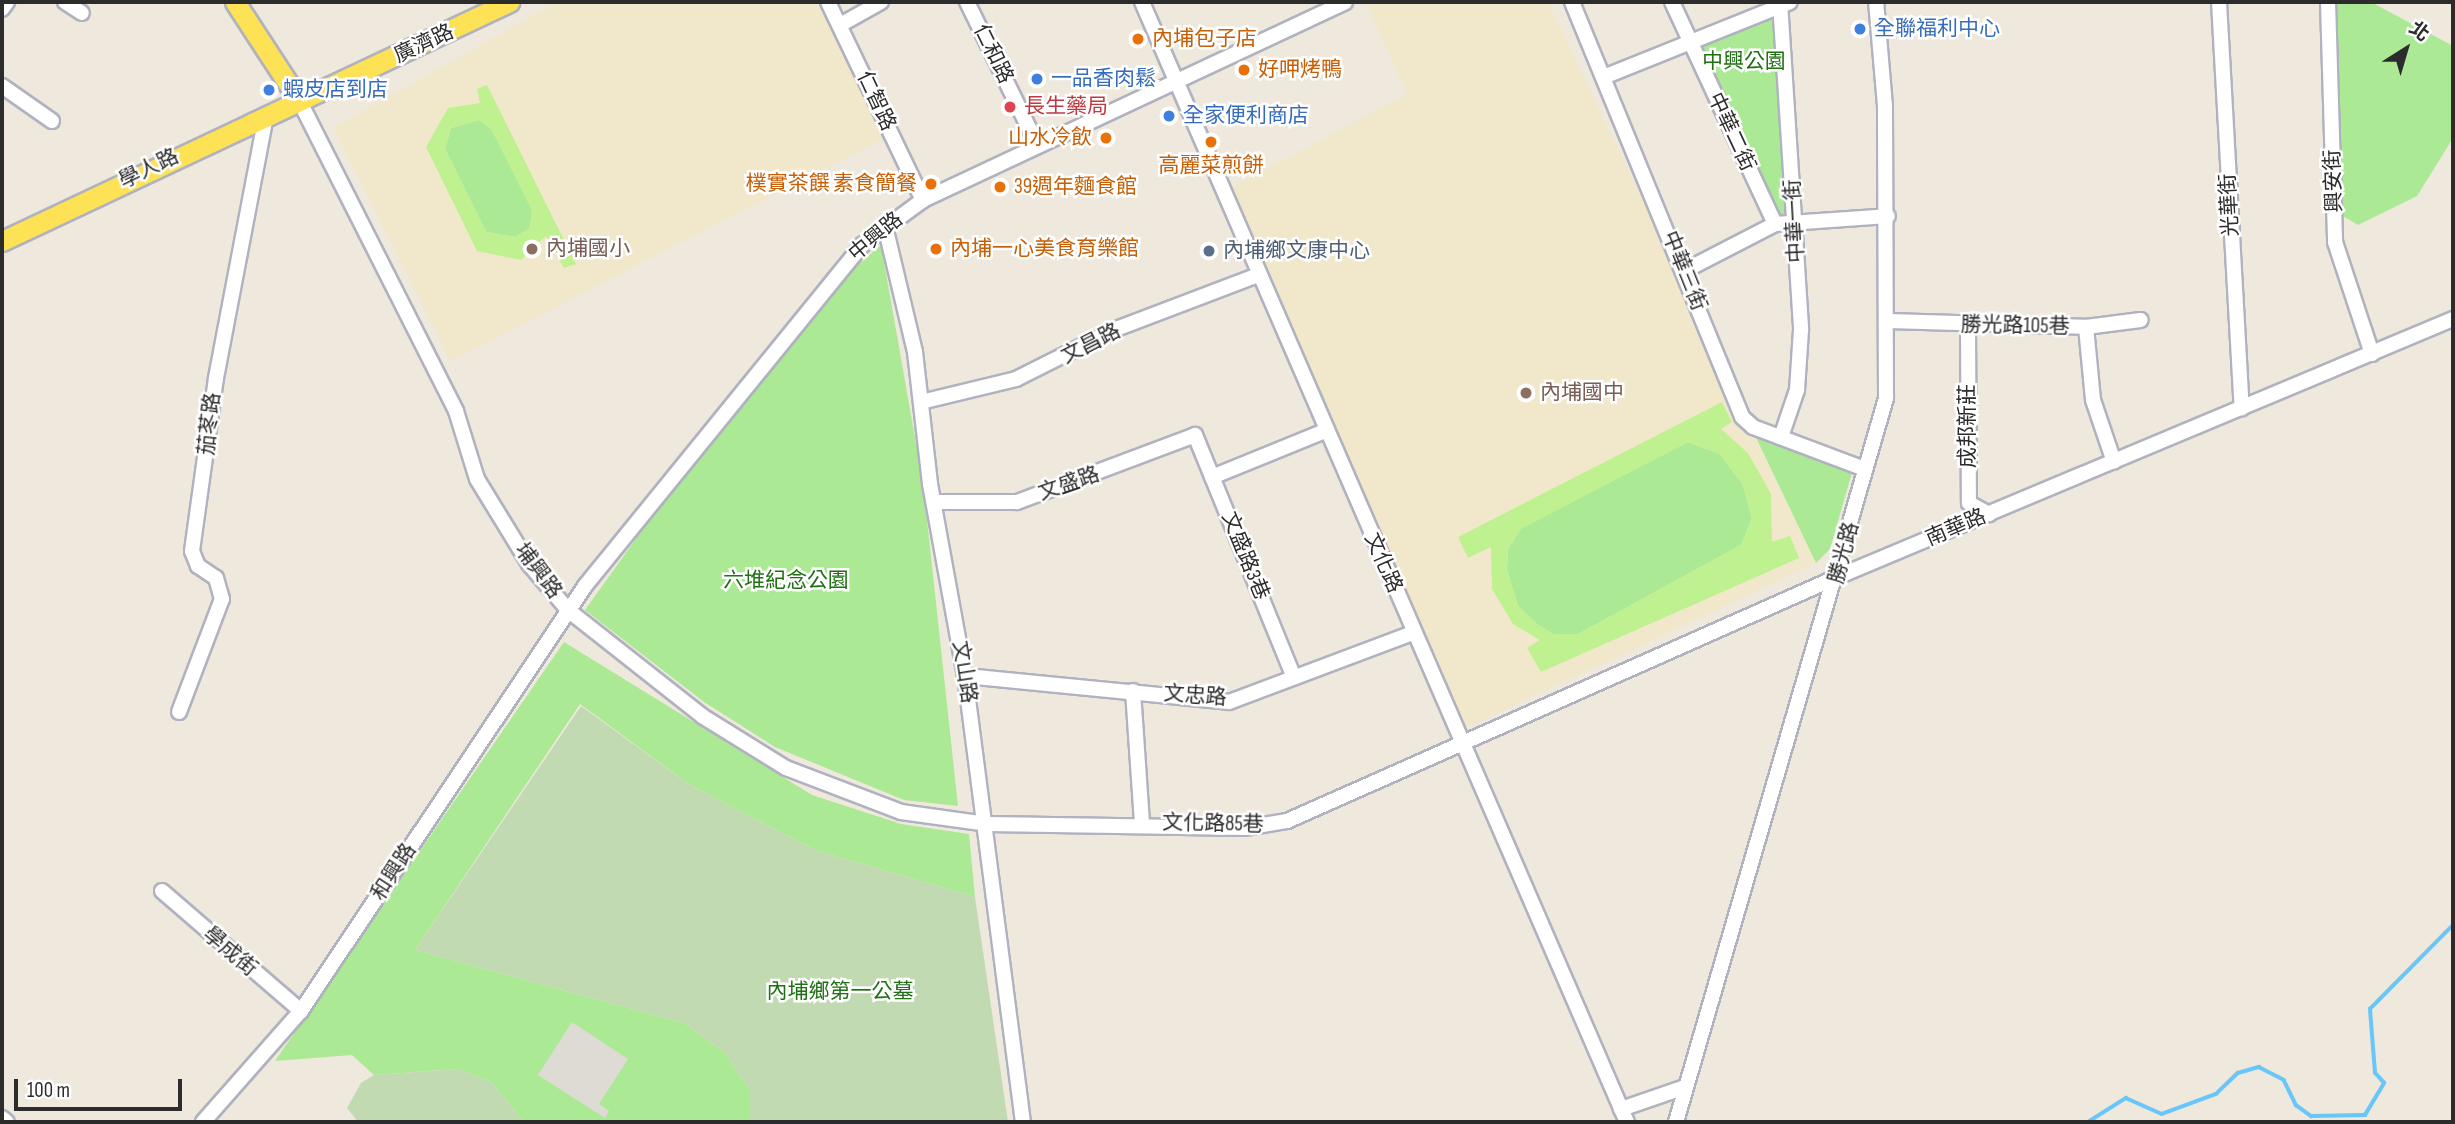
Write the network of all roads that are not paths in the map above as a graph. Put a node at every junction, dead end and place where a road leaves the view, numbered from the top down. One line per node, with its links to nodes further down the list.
1 (7, 2): 16 (street)
2 (65, 2): 17 (street)
3 (235, 2): 23 (main road)
4 (509, 2): 23 (main road, 廣濟路)
5 (828, 2): 18 (street, 仁智路)
6 (881, 2): 18 (street)
7 (967, 2): 26 (street, 仁和路)
8 (1142, 2): 21 (street, 文化路)
9 (1345, 2): 21 (street, 中興路)
10 (1572, 2): 20 (street, 中華三街)
11 (1672, 2): 19 (street, 中華二街)
12 (1783, 2): 19 (street); 29 (street, 中華一街)
13 (1876, 2): 28 (street, 勝光路)
14 (2219, 2): 42 (street, 光華街)
15 (2329, 2): 40 (street, 興安街)
16 (2, 9)
17 (82, 13)
18 (840, 25): 27 (street, 仁智路)
19 (1688, 40): 20 (street); 30 (street, 中華二街)
20 (1606, 76): 33 (street, 中華三街)
21 (1177, 79): 26 (street, 中興路); 34 (street, 文化路)
22 (2, 86): 25 (street)
23 (299, 100): 24 (main road, 學人路); 52 (street, 埔興路)
24 (266, 117): 32 (main road, 學人路); 57 (street, 茄苳路)
25 (52, 121)
26 (1037, 144): 27 (street, 中興路)
27 (923, 200): 31 (street, 中興路)
28 (1888, 216): 29 (street); 37 (street, 勝光路)
29 (1796, 220): 30 (street); 45 (street, 中華一街)
30 (1775, 224): 33 (street)
31 (885, 226): 41 (street, 文山路); 52 (street, 中興路)
32 (2, 241)
33 (1684, 271): 45 (street, 中華三街)
34 (1258, 275): 41 (street, 文昌路); 43 (street, 文化路)
35 (2453, 319): 40 (street, 南華路)
36 (2141, 320): 39 (street, 勝光路105巷)
37 (1889, 321): 38 (street, 勝光路105巷); 47 (street, 勝光路)
38 (1968, 327): 39 (street, 勝光路105巷); 50 (street, 成邦新莊)
39 (2086, 327): 46 (street)
40 (2372, 354): 42 (street, 南華路)
41 (920, 402): 49 (street, 文山路)
42 (2242, 408): 46 (street, 南華路)
43 (1325, 431): 48 (street); 53 (street, 文化路)
44 (1195, 435): 48 (street, 文盛路3巷); 49 (street, 文盛路)
45 (1781, 437): 47 (street, 中華三街)
46 (2115, 462): 50 (street, 南華路)
47 (1866, 469): 51 (street, 勝光路)
48 (1212, 477): 55 (street, 文盛路3巷)
49 (936, 502): 54 (street, 文山路)
50 (1989, 514): 51 (street, 南華路)
51 (1837, 577): 58 (street, 南華路); 63 (street, 勝光路)
52 (568, 610): 60 (street, 埔興路); 62 (street, 和興路)
53 (1413, 633): 55 (street, 文忠路); 58 (street, 文化路)
54 (965, 676): 56 (street, 文忠路); 60 (street, 文山路)
55 (1294, 677): 56 (street, 文忠路)
56 (1133, 691): 59 (street)
57 (179, 712)
58 (1462, 743): 59 (street, 文化路85巷); 65 (street, 文化路)
59 (1142, 823): 60 (street, 文化路85巷)
60 (988, 824): 68 (street, 文山路)
61 (162, 891): 62 (street, 學成街)
62 (301, 1011): 67 (street, 和興路)
63 (1685, 1087): 65 (street); 69 (street, 勝光路)
64 (2, 1118): 66 (street)
65 (1625, 1119)
66 (7, 1122)
67 (203, 1122)
68 (1023, 1122)
69 (1675, 1122)

